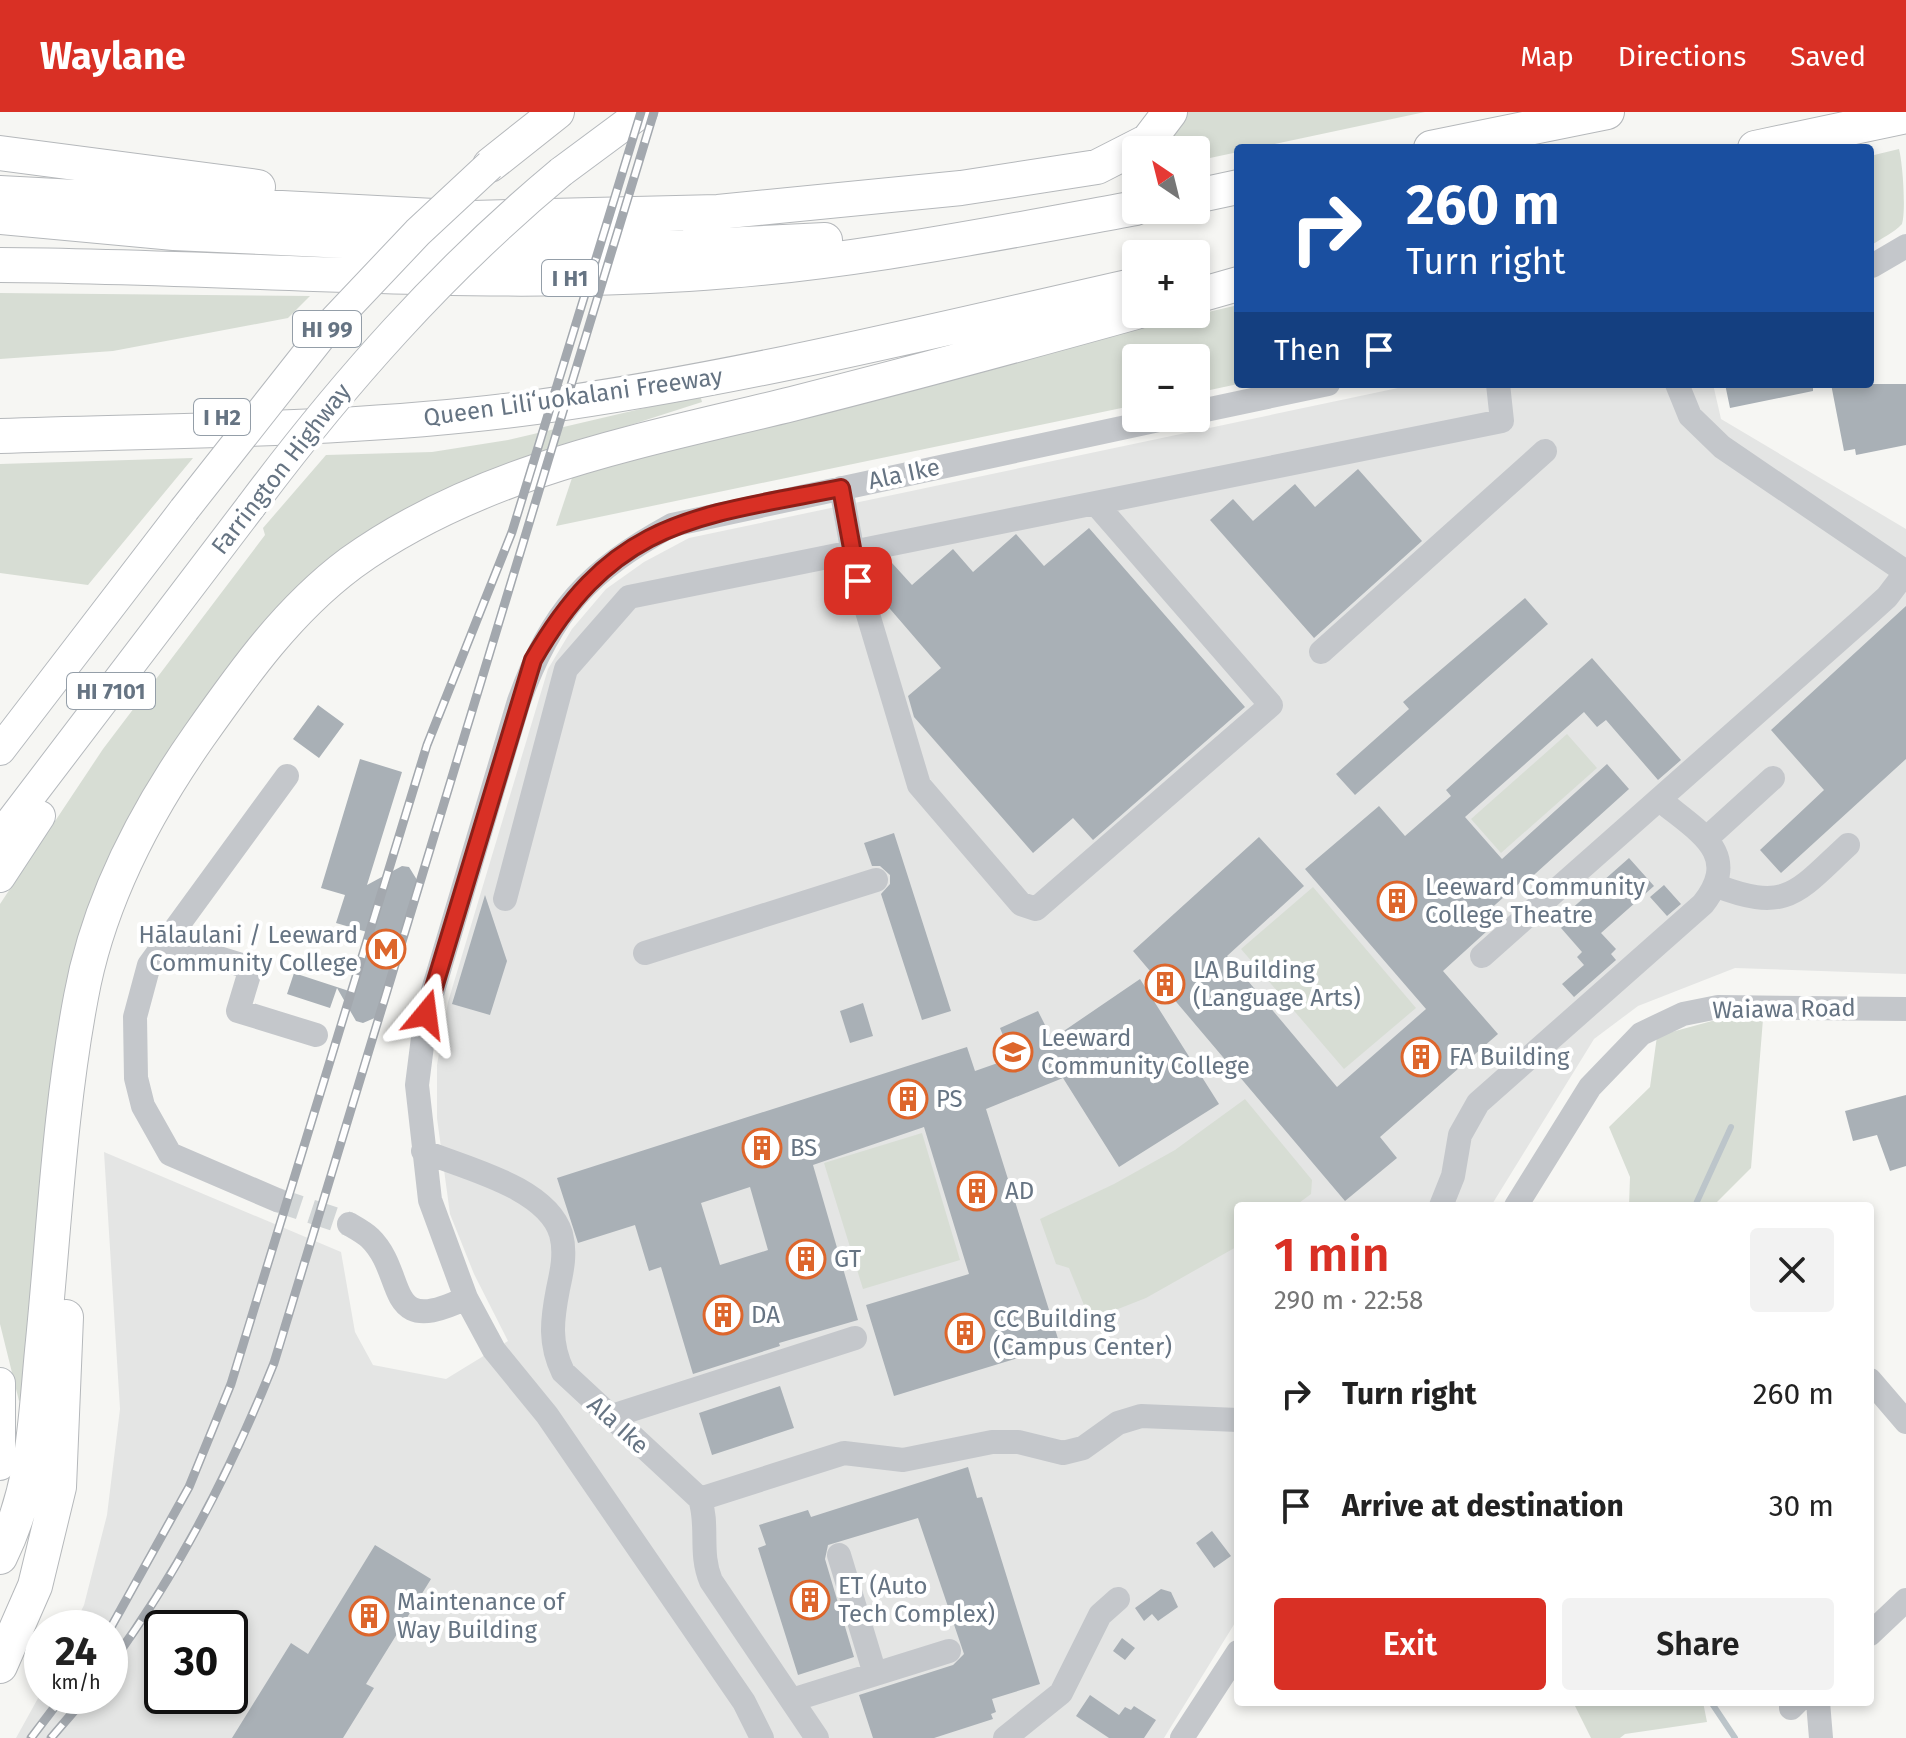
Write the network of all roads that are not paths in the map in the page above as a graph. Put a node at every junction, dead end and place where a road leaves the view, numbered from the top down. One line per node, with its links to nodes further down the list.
1 (550, 112): 10 (main road, HI 99)
2 (557, 112): 10 (highway)
3 (642, 112): 40 (main road, Farrington Highway / HI 99, bridge)
4 (1170, 112): 17 (highway)
5 (1607, 112): 7 (highway)
6 (1906, 116): 8 (highway)
7 (1451, 144)
8 (1774, 144)
9 (0, 153): 17 (highway)
10 (490, 165): 44 (main road, HI 99, bridge)
11 (1234, 188): 13 (highway)
12 (0, 193): 17 (highway)
13 (1210, 193)
14 (1122, 209): 16 (highway)
15 (1122, 209): 21 (highway, I H1)
16 (0, 217)
17 (472, 218)
18 (1906, 246): 22 (street)
19 (1906, 258): 23 (street)
20 (1234, 264): 24 (highway)
21 (0, 265)
22 (1874, 265)
23 (1874, 266)
24 (1210, 269)
25 (1234, 285): 27 (highway)
26 (1122, 288): 34 (highway, Queen Liliʻuokalani Freeway)
27 (1210, 292)
28 (1122, 316): 60 (highway)
29 (1309, 388): 32 (street)
30 (1498, 388): 39 (street)
31 (1679, 388): 42 (street)
32 (1210, 409)
33 (0, 417): 34 (highway, I H2)
34 (443, 418): 36 (highway, Queen Liliʻuokalani Freeway)
35 (1122, 428): 38 (street, Ala Ike)
36 (0, 436)
37 (1545, 451): 43 (street)
38 (841, 488): 41 (street); 61 (street, Ala Ike)
39 (1097, 505): 41 (street); 41 (street)
40 (222, 545): 48 (main road, Farrington Highway / HI 7101); 51 (main road, HI 99)
41 (851, 551): 54 (street)
42 (1906, 572): 47 (street)
43 (1321, 652)
44 (0, 750)
45 (287, 776): 55 (street)
46 (1773, 778): 49 (street)
47 (1660, 800): 49 (street); 57 (street)
48 (0, 836)
49 (1707, 838): 53 (street)
50 (1848, 845): 53 (street)
51 (0, 877)
52 (876, 880): 56 (street)
53 (1717, 886): 63 (street)
54 (505, 899)
55 (167, 942): 59 (street); 62 (street)
56 (645, 953)
57 (1482, 956)
58 (1906, 1009): 64 (street, Waiawa Road)
59 (316, 1035)
60 (71, 1072): 76 (highway); 82 (highway)
61 (423, 1151): 66 (street, Ala Ike); 70 (street, Ala Ike)
62 (277, 1200)
63 (1443, 1202)
64 (1518, 1202)
65 (349, 1224): 66 (street)
66 (466, 1298): 86 (street, Ala Ike)
67 (855, 1338): 70 (street)
68 (0, 1383): 73 (main road)
69 (1874, 1385): 72 (street)
70 (609, 1417): 74 (street, Ala Ike)
71 (1234, 1420): 74 (street)
72 (1906, 1422)
73 (0, 1465)
74 (700, 1499): 84 (street)
75 (839, 1555): 83 (street)
76 (0, 1557)
77 (1118, 1599): 88 (street)
78 (1906, 1600): 79 (street)
79 (1874, 1630)
80 (949, 1651): 83 (street)
81 (1234, 1658): 89 (street)
82 (0, 1666)
83 (875, 1674): 84 (street)
84 (792, 1700): 87 (street)
85 (1818, 1706): 90 (street)
86 (758, 1737)
87 (817, 1738)
88 (1005, 1738)
89 (1182, 1738)
90 (1821, 1738)

